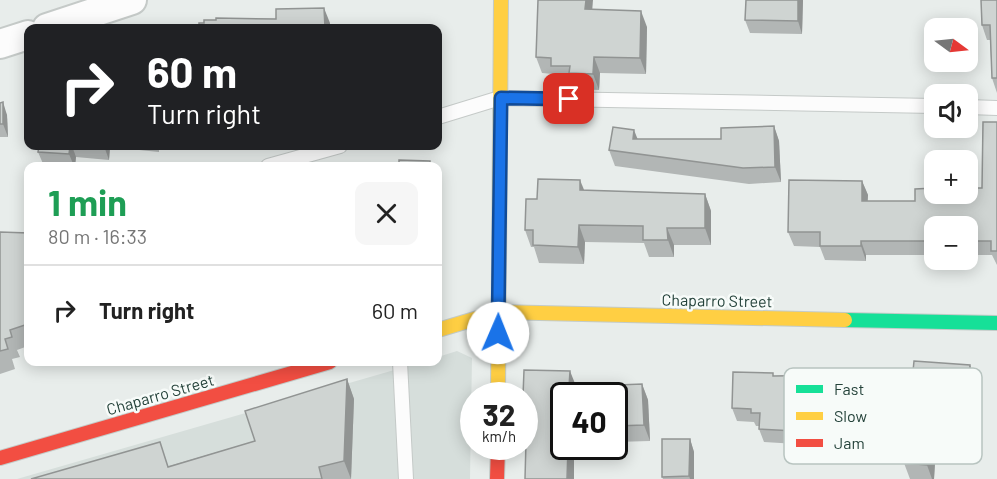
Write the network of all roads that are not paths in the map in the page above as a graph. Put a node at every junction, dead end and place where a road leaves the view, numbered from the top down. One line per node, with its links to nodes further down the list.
1 (132, 0): 3 (street)
2 (501, 0): 6 (street)
3 (59, 24)
4 (24, 36): 5 (street)
5 (0, 44)
6 (501, 98): 7 (lane); 10 (lane); 13 (street)
7 (924, 106)
8 (978, 107): 9 (lane)
9 (997, 108)
10 (442, 116)
11 (326, 150): 12 (lane)
12 (282, 162)
13 (498, 312): 14 (street, Chaparro Street); 15 (street, Chaparro Street); 18 (street)
14 (997, 323)
15 (442, 329)
16 (316, 366): 19 (street, Chaparro Street)
17 (400, 366): 21 (lane)
18 (498, 382)
19 (0, 458)
20 (498, 460): 22 (street)
21 (406, 479)
22 (497, 479)

